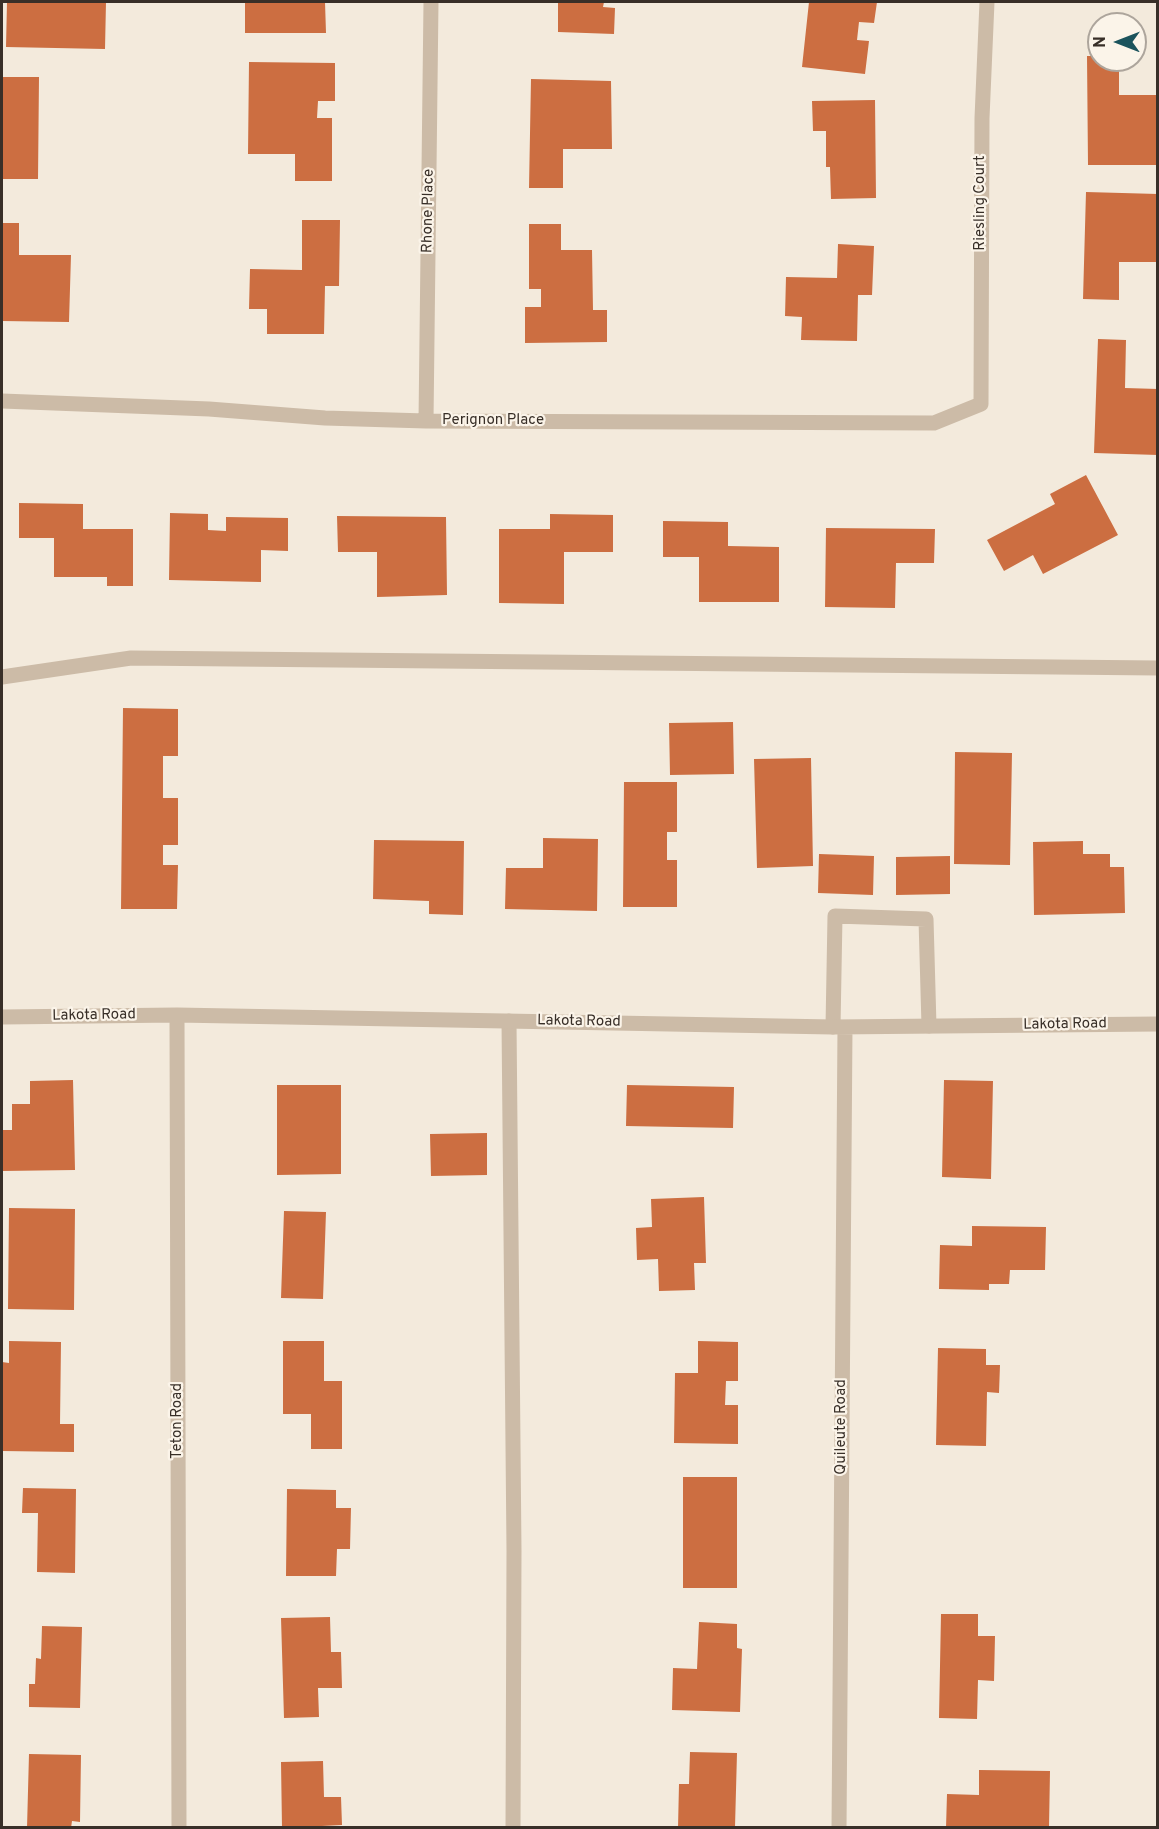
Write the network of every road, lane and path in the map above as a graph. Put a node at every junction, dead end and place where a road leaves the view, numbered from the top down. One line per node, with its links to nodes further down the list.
1 (431, 2): 5 (street, Rhone Place)
2 (987, 2): 4 (street, Riesling Court)
3 (2, 401): 5 (street, Perignon Place)
4 (981, 404): 5 (street, Perignon Place)
5 (426, 421)
6 (1158, 668): 7 (street)
7 (2, 677)
8 (177, 1015): 9 (street, Lakota Road); 10 (street, Lakota Road); 14 (street, Teton Road)
9 (2, 1017)
10 (508, 1021): 13 (street, Lakota Road); 15 (street)
11 (1158, 1024): 12 (street, Lakota Road)
12 (929, 1026): 13 (street, Lakota Road); 13 (street, Quileute Road)
13 (839, 1027): 16 (street, Quileute Road)
14 (179, 1827)
15 (513, 1827)
16 (839, 1827)

